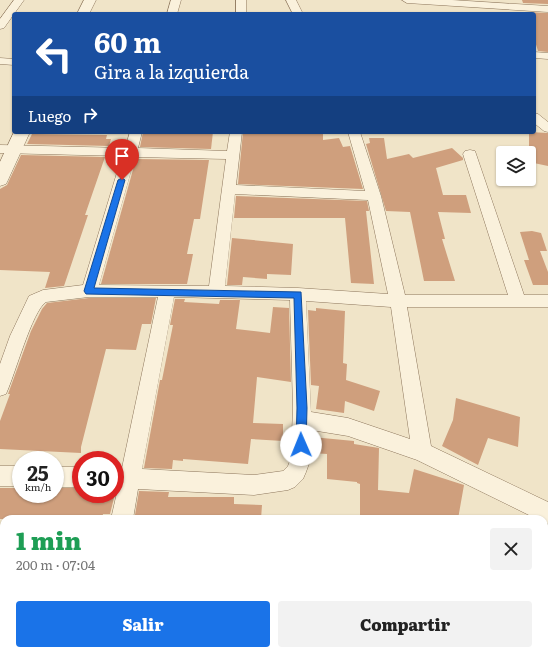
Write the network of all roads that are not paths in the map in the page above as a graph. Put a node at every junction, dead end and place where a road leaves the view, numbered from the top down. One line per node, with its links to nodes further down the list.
1 (19, 0): 14 (street)
2 (90, 0): 10 (street)
3 (176, 0): 11 (street)
4 (241, 0): 12 (street)
5 (291, 0): 13 (street)
6 (408, 0): 7 (street)
7 (416, 0): 8 (street); 9 (street)
8 (423, 9)
9 (548, 10)
10 (84, 12)
11 (173, 12)
12 (241, 12)
13 (297, 12)
14 (0, 26)
15 (536, 55): 16 (street)
16 (548, 56)
17 (0, 62): 18 (street)
18 (12, 62)
19 (536, 119): 20 (street)
20 (548, 128)
21 (20, 134): 25 (street)
22 (135, 134): 26 (street)
23 (236, 134): 28 (street)
24 (355, 134): 31 (street)
25 (7, 149): 26 (street); 29 (street)
26 (130, 153): 28 (street); 32 (street)
27 (470, 154): 37 (street)
28 (232, 155): 30 (street)
29 (0, 180)
30 (228, 189): 31 (street); 34 (street)
31 (374, 196): 36 (street)
32 (89, 291): 33 (street); 39 (street)
33 (167, 291): 34 (street); 42 (street)
34 (216, 292): 35 (street)
35 (298, 294): 36 (street); 40 (street)
36 (398, 301): 37 (street); 41 (street)
37 (518, 301): 38 (street)
38 (548, 301)
39 (0, 388)
40 (301, 419): 41 (street); 45 (street)
41 (422, 452): 47 (street)
42 (124, 474)
43 (0, 476): 44 (street)
44 (12, 476)
45 (124, 478)
46 (122, 503): 48 (street)
47 (548, 514)
48 (122, 515)

